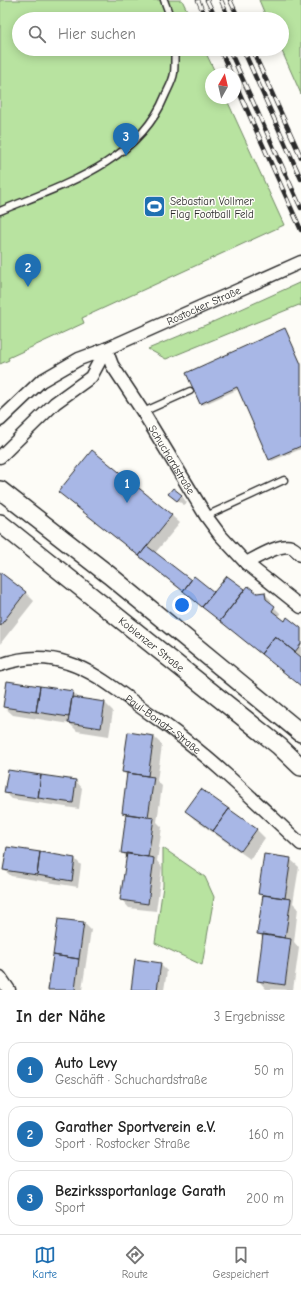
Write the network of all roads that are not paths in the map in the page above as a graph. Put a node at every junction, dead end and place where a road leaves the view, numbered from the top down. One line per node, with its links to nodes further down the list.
1 (164, 0): 2 (lane)
2 (168, 12)
3 (175, 56): 4 (lane)
4 (0, 211)
5 (301, 262): 6 (street, Rostocker Straße)
6 (106, 349): 8 (street, Schuchardstraße); 9 (street, Rostocker Straße); 10 (street)
7 (190, 391): 8 (lane)
8 (143, 412): 13 (street, Schuchardstraße)
9 (0, 420)
10 (0, 456)
11 (284, 480): 13 (lane)
12 (0, 490): 19 (main road)
13 (206, 516): 16 (street, Schuchardstraße)
14 (0, 523): 20 (main road, Koblenzer Straße)
15 (301, 554): 16 (street)
16 (246, 563): 17 (street, Schuchardstraße)
17 (301, 607)
18 (0, 666): 21 (street, Paul-Bonatz-Straße)
19 (301, 733)
20 (301, 767)
21 (301, 844)
22 (0, 977): 23 (street)
23 (9, 990)

